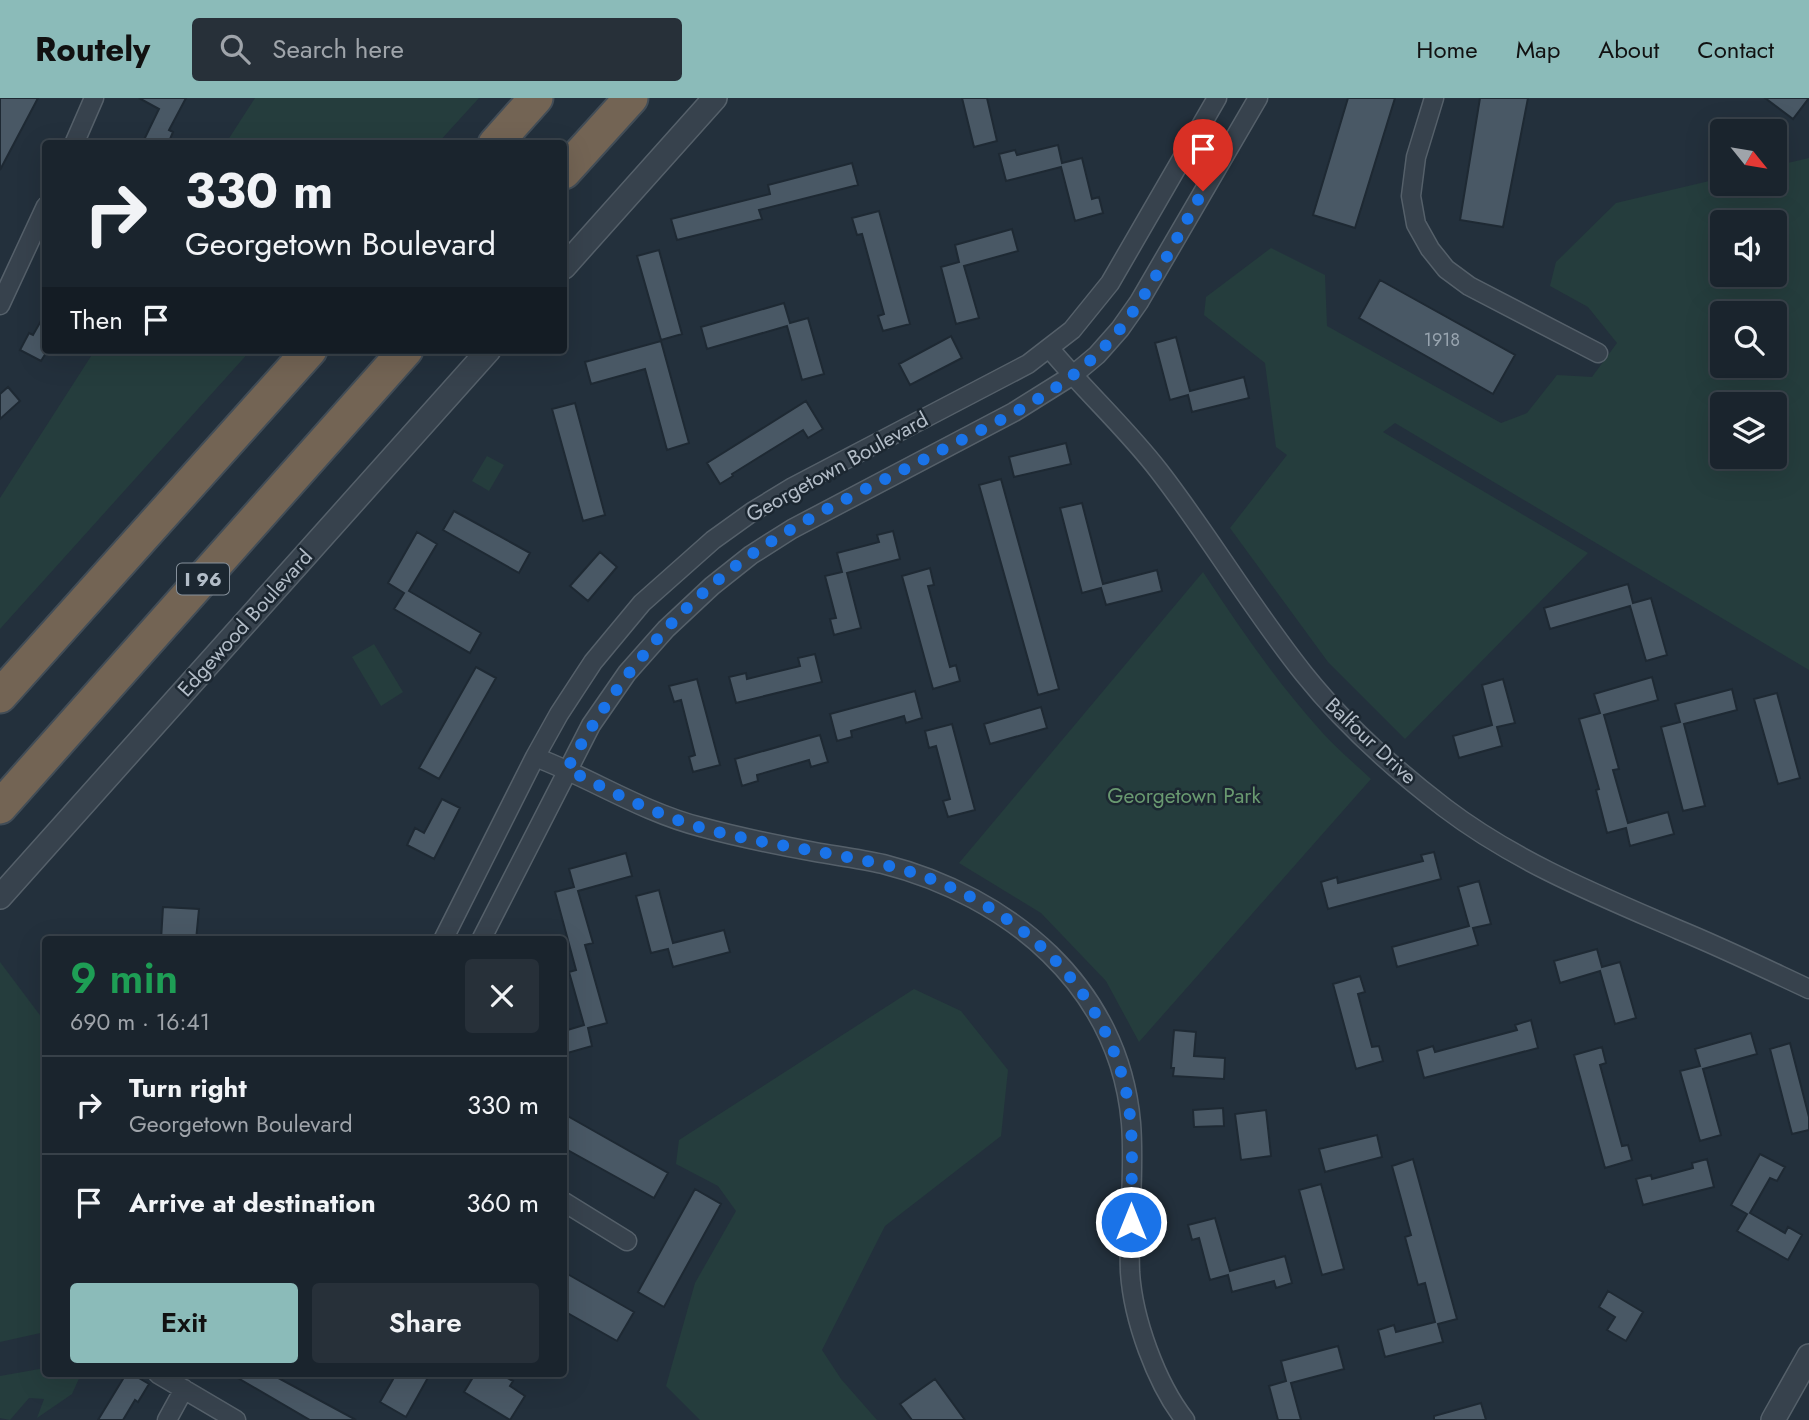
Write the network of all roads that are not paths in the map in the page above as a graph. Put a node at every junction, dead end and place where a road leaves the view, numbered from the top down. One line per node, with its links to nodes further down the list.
1 (94, 98): 8 (street)
2 (536, 98): 9 (highway)
3 (631, 98): 10 (highway)
4 (715, 98): 12 (street)
5 (1217, 98): 14 (street, Georgetown Boulevard)
6 (1258, 98): 19 (street, Georgetown Boulevard)
7 (1434, 98): 18 (street)
8 (76, 140)
9 (499, 140)
10 (567, 169)
11 (42, 215): 13 (street)
12 (567, 264)
13 (1, 303)
14 (1050, 349): 19 (street, Balfour Drive); 21 (street, Georgetown Boulevard)
15 (306, 354): 20 (highway)
16 (401, 354): 23 (highway, I 96)
17 (485, 354): 24 (street, Edgewood Boulevard)
18 (1598, 354)
19 (1073, 375): 22 (street, Georgetown Boulevard); 27 (street, Balfour Drive)
20 (0, 696)
21 (535, 757): 22 (street); 25 (street, Georgetown Boulevard)
22 (567, 769): 26 (street, Georgetown Boulevard); 35 (street)
23 (0, 807)
24 (0, 897)
25 (445, 936)
26 (483, 936)
27 (1809, 989)
28 (567, 1204): 29 (street)
29 (627, 1241)
30 (1809, 1356): 36 (street)
31 (163, 1377): 32 (street)
32 (184, 1389): 33 (street); 34 (street)
33 (167, 1420)
34 (236, 1420)
35 (1185, 1420)
36 (1773, 1420)

